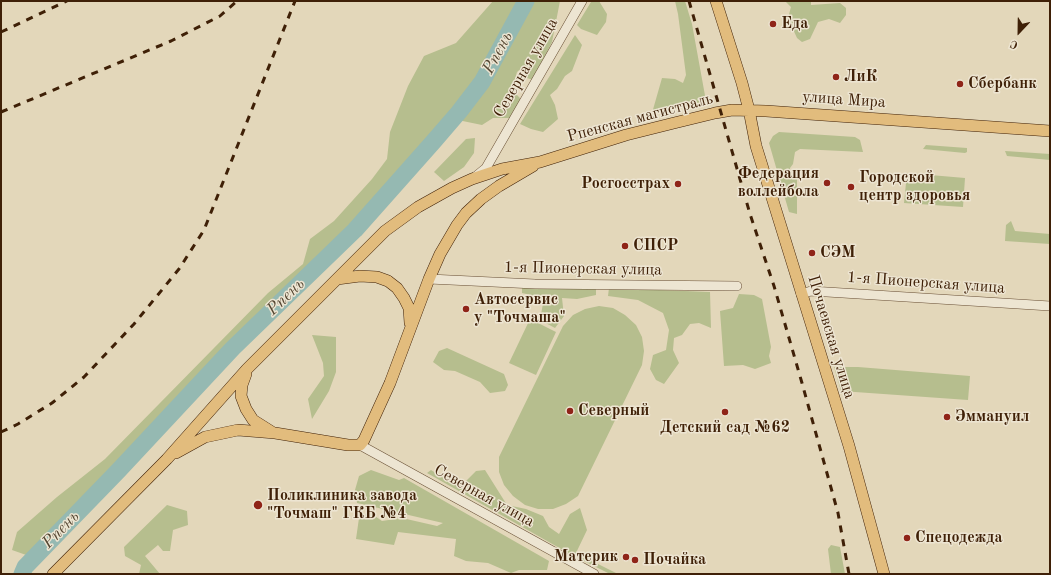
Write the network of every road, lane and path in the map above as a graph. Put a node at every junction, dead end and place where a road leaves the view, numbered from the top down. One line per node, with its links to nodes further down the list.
1 (582, 1): 5 (street, Северная улица)
2 (716, 1): 3 (main road)
3 (749, 110): 4 (main road, улица Мира); 6 (main road, Рпенская магистраль); 12 (main road, Почаевская улица)
4 (1050, 131)
5 (496, 151): 7 (street); 8 (street, Северная улица)
6 (540, 162): 7 (main road, Рпенская магистраль); 10 (main road, Рпенская магистраль)
7 (502, 170): 8 (main road, Рпенская магистраль)
8 (472, 179): 9 (main road, Рпенская магистраль)
9 (337, 279): 14 (main road, Рпенская магистраль); 15 (main road, Рпенская магистраль)
10 (429, 279): 11 (street, 1-я Пионерская улица); 14 (main road, Рпенская магистраль)
11 (737, 286)
12 (801, 294): 13 (street, 1-я Пионерская улица); 21 (main road, Почаевская улица)
13 (1050, 306)
14 (408, 336): 17 (main road, Рпенская магистраль)
15 (247, 369): 16 (main road, Рпенская магистраль); 18 (main road, Рпенская магистраль)
16 (275, 433): 17 (main road, Рпенская магистраль); 18 (main road, Рпенская магистраль)
17 (360, 445): 20 (street, Северная улица)
18 (167, 458): 19 (main road, Рпенская магистраль)
19 (53, 574)
20 (594, 574)
21 (884, 574)

